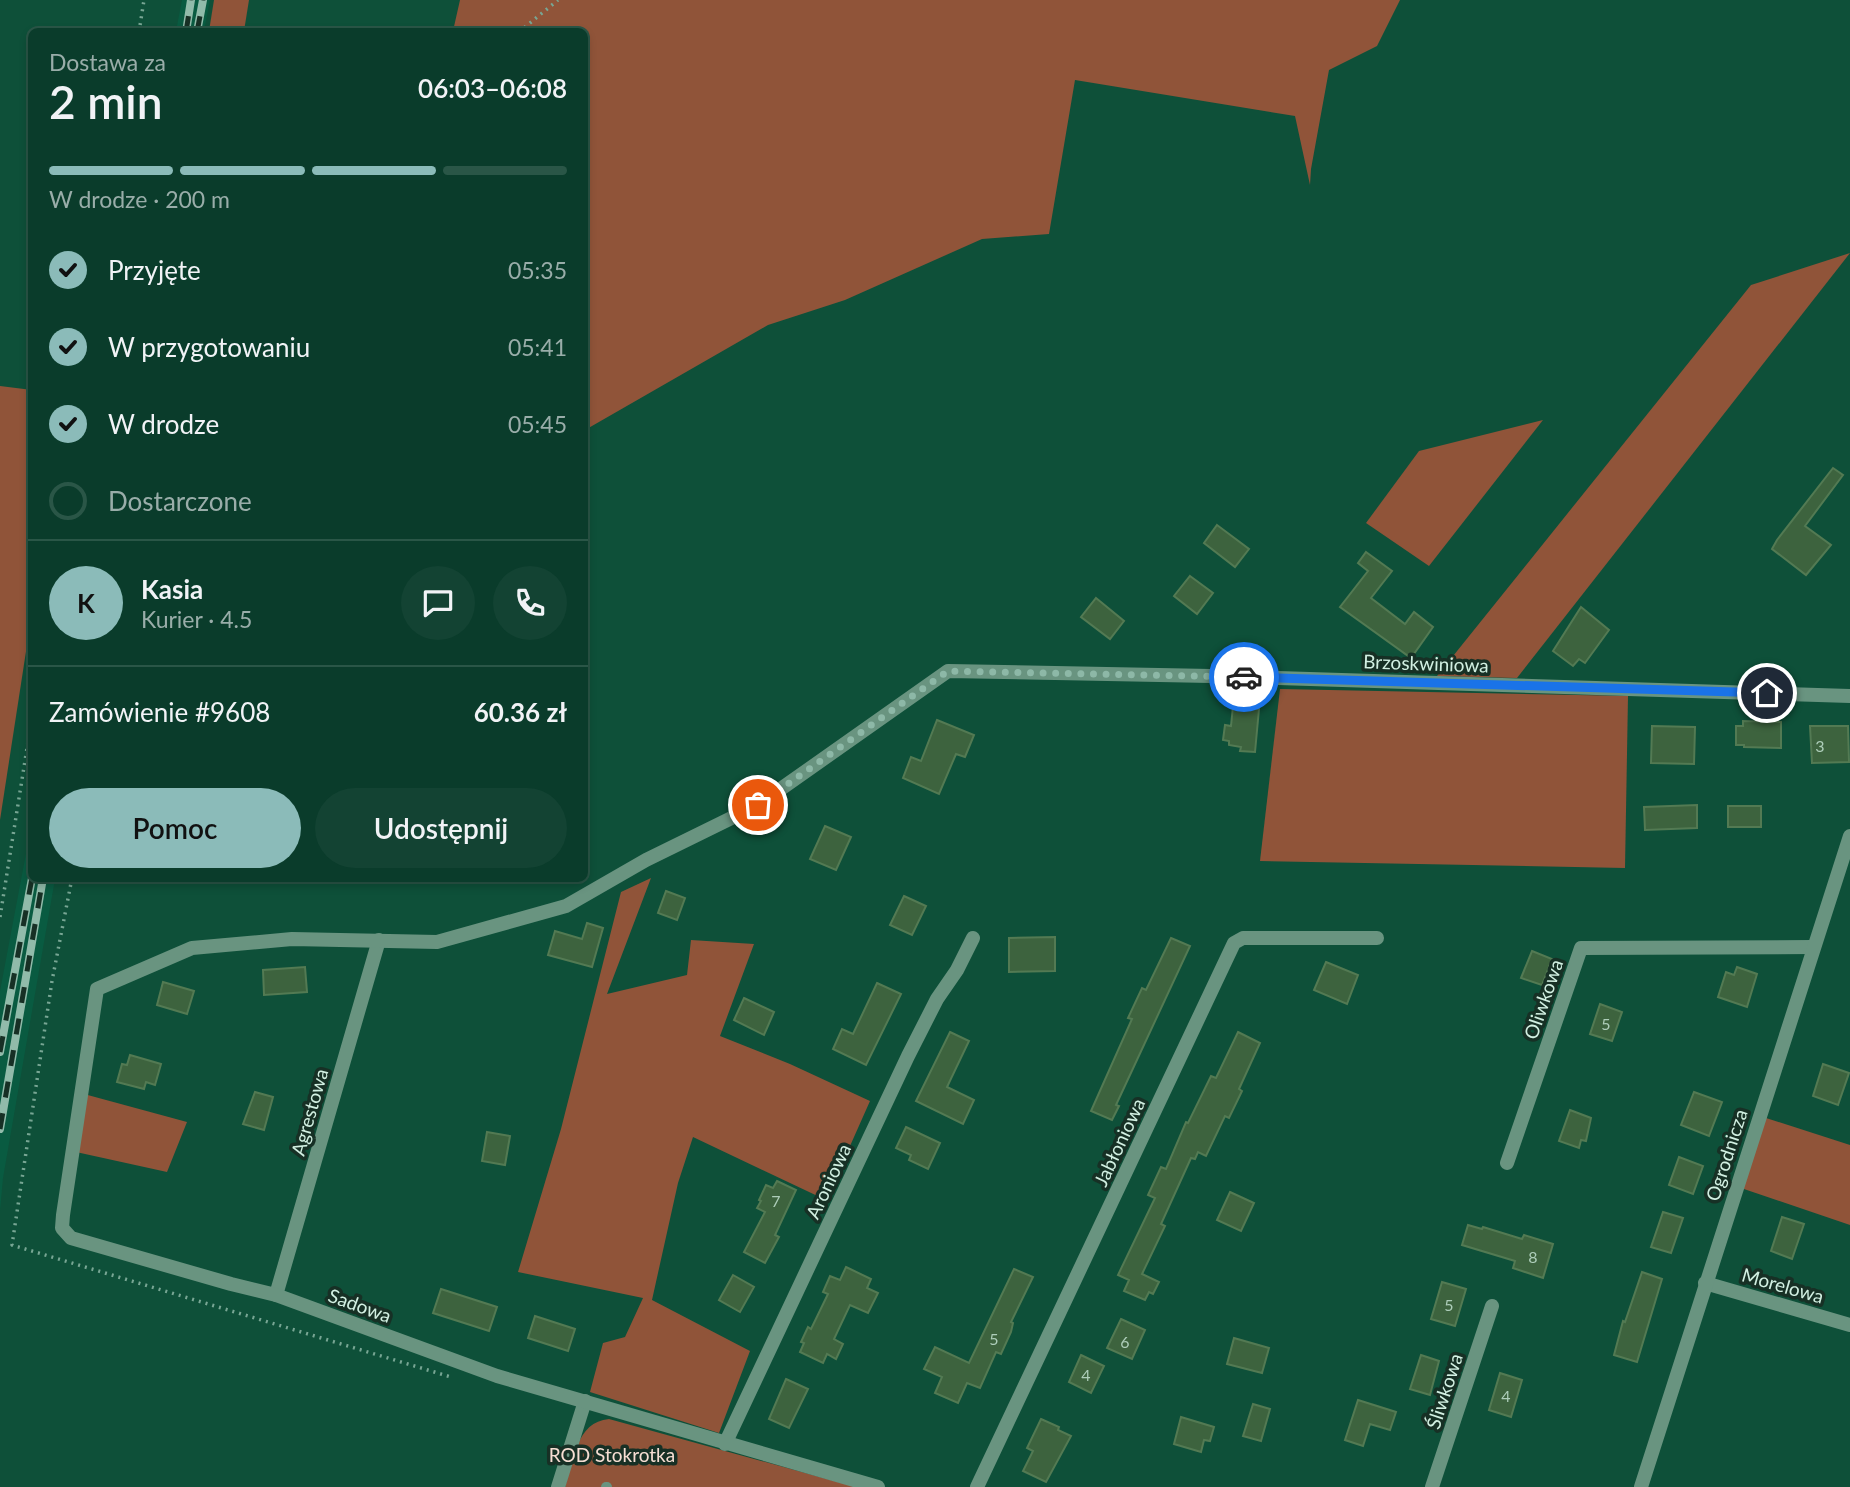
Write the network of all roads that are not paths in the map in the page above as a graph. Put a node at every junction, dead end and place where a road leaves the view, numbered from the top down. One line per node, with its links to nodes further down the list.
1 (1850, 696): 5 (street, Brzoskwiniowa)
2 (1850, 835): 6 (street, Ogrodnicza)
3 (973, 938): 14 (street, Aroniowa)
4 (1377, 938): 17 (street, Jabłoniowa)
5 (379, 940): 7 (street, Brzoskwiniowa); 10 (street, Agrestowa)
6 (1813, 947): 8 (street, Oliwkowa); 9 (street, Ogrodnicza)
7 (97, 989): 10 (street, Sadowa)
8 (1507, 1163)
9 (1705, 1283): 12 (street, Morelowa); 19 (street, Ogrodnicza)
10 (276, 1295): 13 (street, Sadowa)
11 (1492, 1306): 18 (street, Śliwkowa)
12 (1850, 1325)
13 (585, 1401): 14 (street, Sadowa); 15 (street)
14 (725, 1444): 16 (street, Sadowa)
15 (558, 1487)
16 (878, 1487)
17 (977, 1487)
18 (1432, 1487)
19 (1641, 1487)

